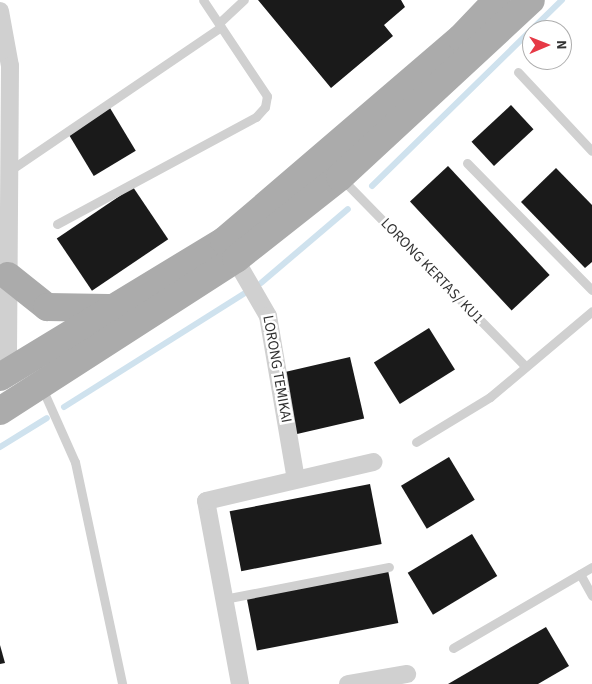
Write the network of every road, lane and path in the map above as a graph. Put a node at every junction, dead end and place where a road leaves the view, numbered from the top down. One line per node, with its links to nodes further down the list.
1 (203, 0): 6 (lane)
2 (244, 0): 6 (lane)
3 (496, 0): 13 (main road)
4 (530, 0): 11 (main road)
5 (0, 11): 10 (street)
6 (220, 25): 10 (lane); 12 (lane)
7 (518, 72): 8 (lane)
8 (592, 151)
9 (467, 163): 15 (lane)
10 (6, 173): 14 (street)
11 (340, 177): 13 (main road); 18 (lane, LORONG KERTAS/ KU1)
12 (57, 224)
13 (230, 250): 16 (main road); 20 (main road); 24 (street, LORONG TEMIKAI)
14 (8, 276): 16 (main road); 19 (street)
15 (592, 290)
16 (116, 307): 19 (main road)
17 (592, 311): 18 (lane)
18 (524, 364): 22 (lane)
19 (3, 369): 20 (street)
20 (33, 390): 21 (main road); 32 (lane)
21 (0, 411)
22 (416, 442)
23 (374, 462): 24 (street)
24 (296, 479): 29 (street)
25 (389, 567): 29 (lane)
26 (592, 568): 27 (lane)
27 (580, 574): 28 (lane); 30 (lane)
28 (592, 596)
29 (224, 599): 33 (street)
30 (452, 648)
31 (408, 674): 34 (street)
32 (122, 684)
33 (240, 684)
34 (348, 684)

